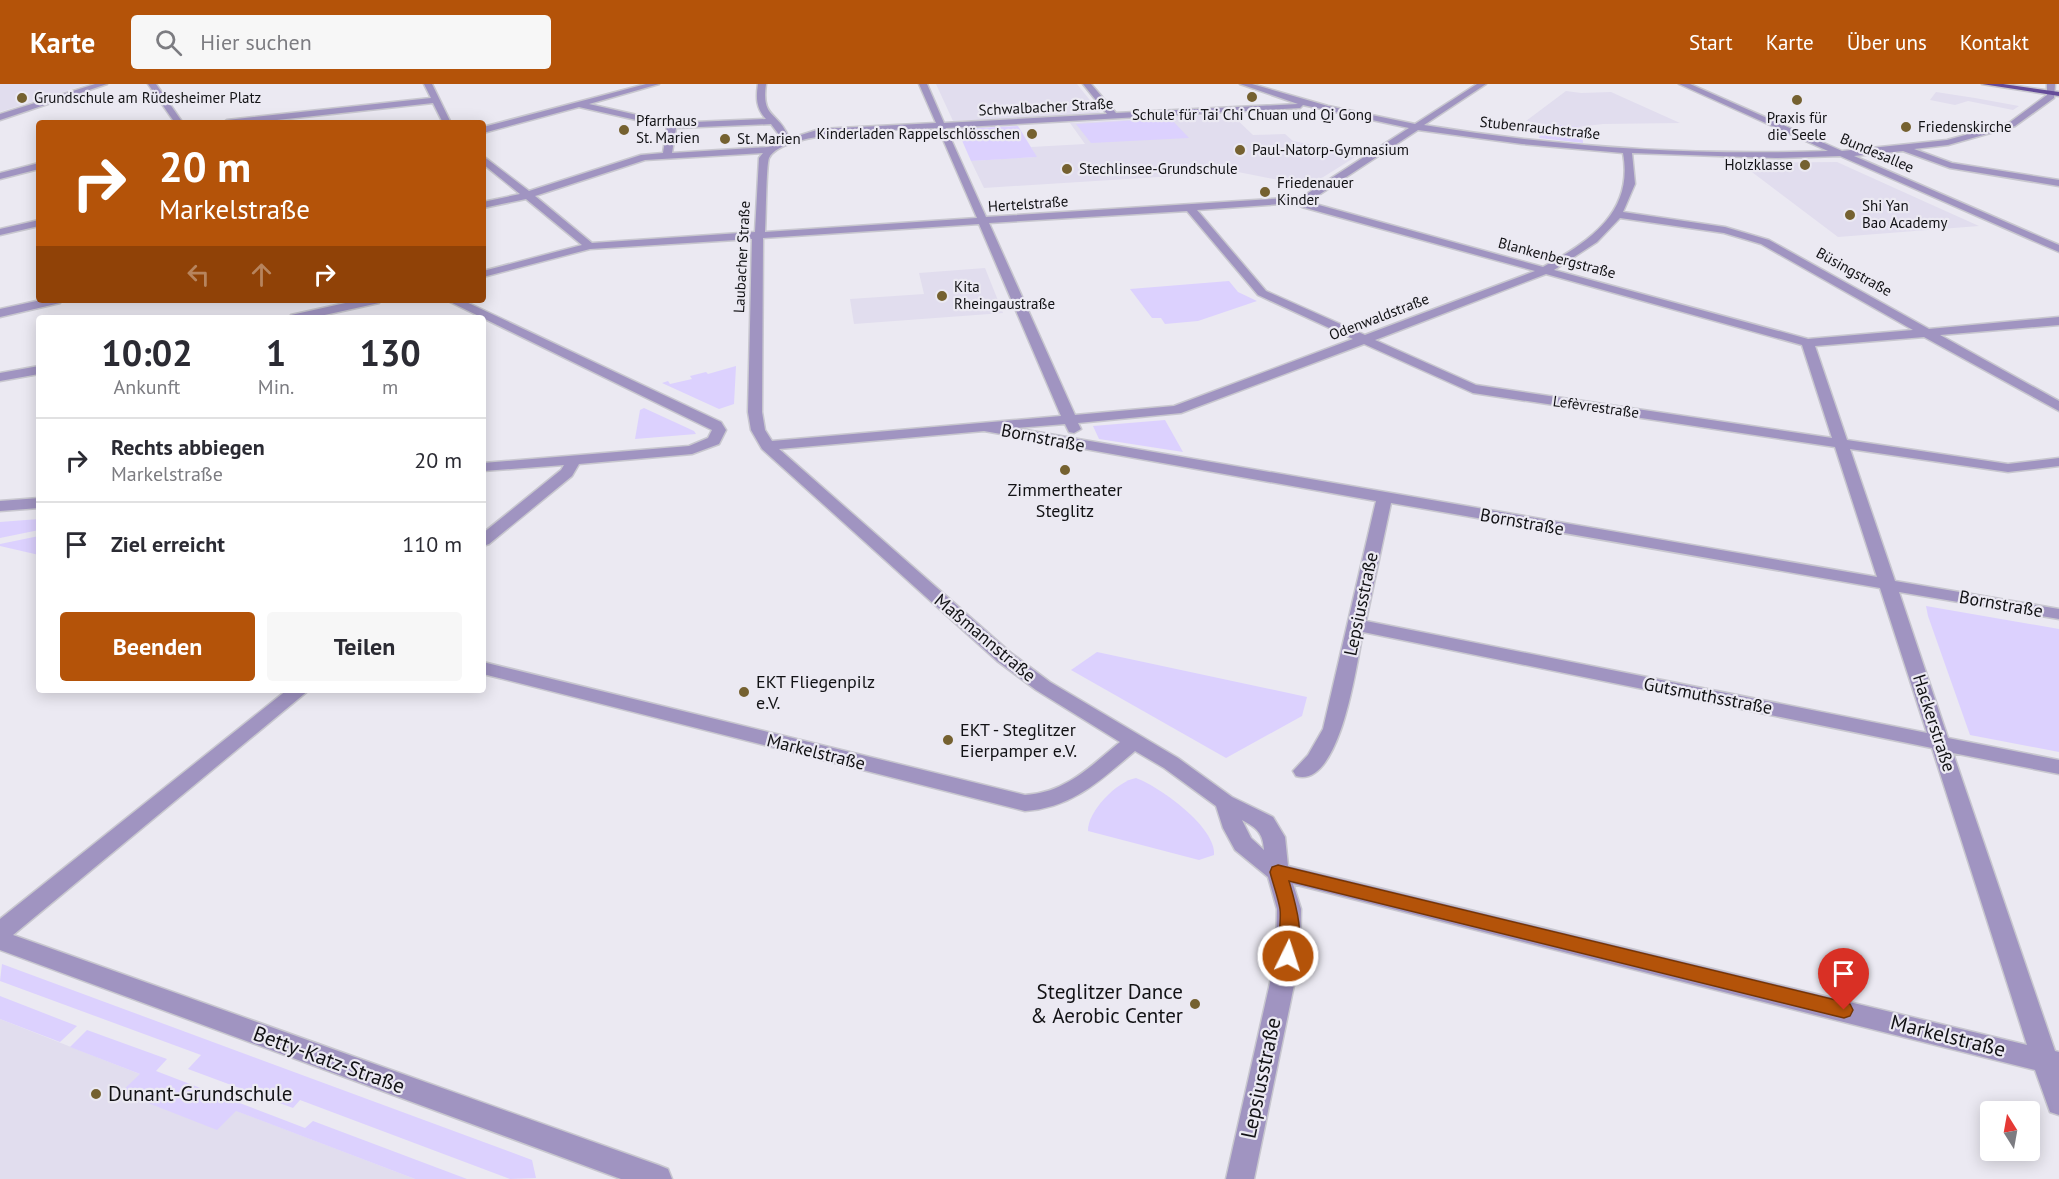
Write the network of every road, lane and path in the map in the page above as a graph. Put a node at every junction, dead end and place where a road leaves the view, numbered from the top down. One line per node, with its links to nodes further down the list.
1 (103, 84): 20 (street)
2 (152, 84): 22 (street)
3 (428, 84): 16 (street)
4 (630, 84): 17 (street)
5 (655, 84): 18 (street)
6 (762, 84): 26 (street, Laubacher Straße)
7 (923, 84): 29 (street)
8 (1087, 84): 21 (street)
9 (1248, 84): 19 (street, Stubenrauchstraße)
10 (1482, 84): 31 (street)
11 (1683, 84): 38 (street, Bundesallee)
12 (1699, 84): 37 (street, Bundesallee)
13 (1986, 84): 15 (main road)
14 (2005, 84): 15 (main road)
15 (2054, 90): 35 (street, Stubenrauchstraße)
16 (436, 100): 23 (street); 24 (street)
17 (566, 101): 18 (street); 25 (street)
18 (580, 104): 28 (street); 32 (street)
19 (1308, 104): 21 (street, Schwalbacher Straße); 31 (street, Stubenrauchstraße)
20 (0, 117)
21 (1114, 117): 29 (street, Schwalbacher Straße)
22 (177, 120)
23 (254, 120)
24 (446, 120)
25 (486, 122)
26 (773, 122): 27 (street); 28 (street); 34 (street, Laubacher Straße)
27 (786, 125)
28 (672, 126): 39 (street)
29 (941, 126): 33 (street, Schwalbacher Straße); 49 (street)
30 (797, 127): 33 (street, Schwalbacher Straße)
31 (1417, 127): 36 (street, Stubenrauchstraße); 45 (street)
32 (486, 129)
33 (820, 132): 34 (street, Schwalbacher Straße)
34 (772, 148): 39 (street, Schwalbacher Straße); 53 (street, Laubacher Straße)
35 (1902, 148): 37 (street, Stubenrauchstraße); 43 (street)
36 (1627, 152): 38 (street, Stubenrauchstraße); 48 (street, Odenwaldstraße)
37 (1858, 152): 38 (street, Stubenrauchstraße); 55 (street, Bundesallee)
38 (1840, 153): 57 (street, Bundesallee)
39 (667, 156): 44 (street, Schwalbacher Straße)
40 (486, 161): 44 (street)
41 (36, 167): 42 (street)
42 (0, 176)
43 (2059, 183)
44 (528, 195): 46 (street, Schwalbacher Straße); 56 (street)
45 (1299, 201): 47 (street, Hertelstraße); 58 (street, Blankenbergstraße)
46 (486, 204)
47 (1190, 208): 49 (street, Hertelstraße); 69 (street, Lefèvrestraße)
48 (1616, 214): 58 (street, Odenwaldstraße); 68 (street, Büsingstraße)
49 (983, 222): 53 (street, Hertelstraße); 74 (street)
50 (36, 224): 51 (street)
51 (0, 232)
52 (36, 232): 54 (street)
53 (758, 236): 56 (street, Hertelstraße); 77 (street, Laubacher Straße)
54 (0, 239)
55 (2059, 240)
56 (590, 246): 59 (street, Hertelstraße)
57 (2059, 249)
58 (1544, 271): 69 (street, Odenwaldstraße); 70 (street, Blankenbergstraße)
59 (486, 273)
60 (43, 303): 63 (street)
61 (362, 303): 64 (street)
62 (458, 303): 65 (street)
63 (0, 313)
64 (308, 315)
65 (484, 315)
66 (486, 316): 79 (street)
67 (2059, 321): 68 (street)
68 (1928, 332): 70 (street); 73 (street, Büsingstraße)
69 (1365, 339): 74 (street, Odenwaldstraße); 76 (street, Lefèvrestraße)
70 (1808, 343): 76 (street, Hackerstraße)
71 (36, 371): 72 (street)
72 (0, 377)
73 (2059, 407)
74 (1070, 419): 75 (street, Odenwaldstraße); 78 (street)
75 (985, 427): 77 (street, Odenwaldstraße); 78 (street, Bornstraße)
76 (1840, 443): 80 (street, Lefèvrestraße); 86 (street, Hackerstraße)
77 (767, 446): 91 (street, Maßmannstraße)
78 (1081, 446): 82 (street, Bornstraße)
79 (574, 460): 81 (street); 85 (street)
80 (2059, 462)
81 (486, 467)
82 (1384, 498): 86 (street, Bornstraße); 88 (street, Lepsiusstraße)
83 (36, 502): 84 (street)
84 (0, 506)
85 (486, 539)
86 (1887, 585): 87 (street, Bornstraße); 92 (street, Hackerstraße)
87 (2059, 614)
88 (1357, 626): 92 (street, Gutsmuthsstraße); 94 (street, Lepsiusstraße)
89 (486, 669): 91 (street, Markelstraße)
90 (294, 693): 97 (street)
91 (1134, 741): 95 (street, Maßmannstraße)
92 (1940, 743): 93 (street, Gutsmuthsstraße); 99 (street, Hackerstraße)
93 (2059, 767)
94 (1303, 771)
95 (1225, 802): 96 (street); 96 (street, Maßmannstraße)
96 (1278, 872): 99 (street, Markelstraße); 102 (street, Lepsiusstraße)
97 (0, 932)
98 (0, 940): 101 (street, Betty-Katz-Straße)
99 (2052, 1062): 100 (street, Hackerstraße)
100 (2059, 1103)
101 (658, 1179)
102 (1240, 1179)

